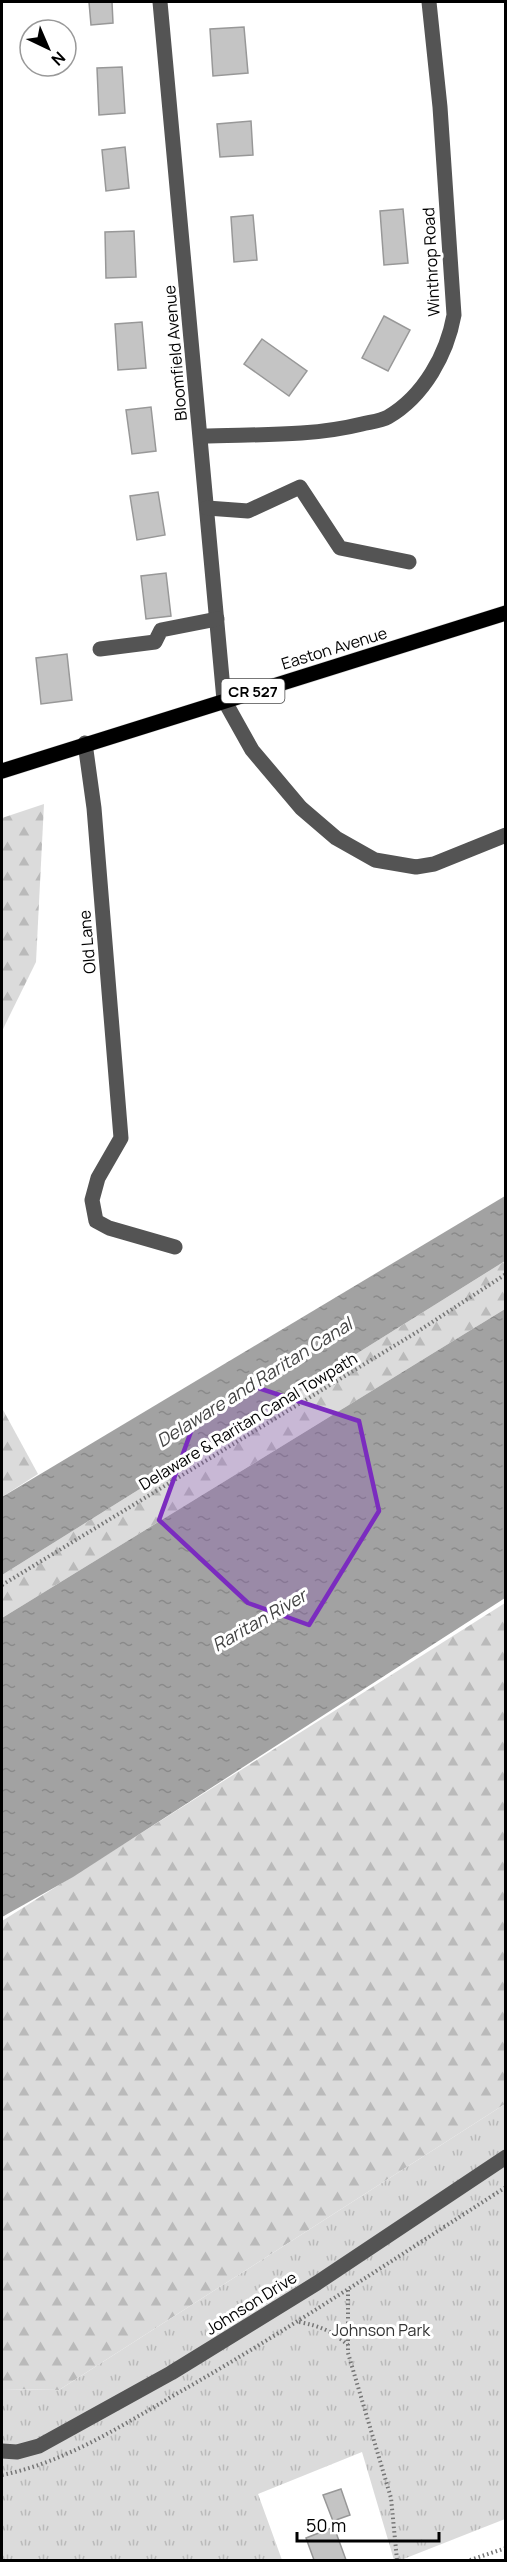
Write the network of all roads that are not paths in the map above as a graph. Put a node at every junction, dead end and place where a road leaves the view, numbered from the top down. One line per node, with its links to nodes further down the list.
1 (160, 2): 3 (street, Bloomfield Avenue)
2 (429, 2): 3 (street, Winthrop Road)
3 (201, 436): 4 (street, Bloomfield Avenue)
4 (207, 508): 5 (street); 7 (street, Bloomfield Avenue)
5 (409, 562)
6 (506, 613): 9 (main road, Easton Avenue / CR 527)
7 (217, 619): 8 (street); 9 (street, Bloomfield Avenue)
8 (100, 649)
9 (224, 700): 10 (main road, Easton Avenue / CR 527); 12 (street)
10 (85, 743): 11 (main road, Easton Avenue / CR 527); 13 (street, Old Lane)
11 (2, 771)
12 (506, 835)
13 (175, 1247)
14 (506, 2157): 15 (street, Johnson Drive)
15 (2, 2451)

